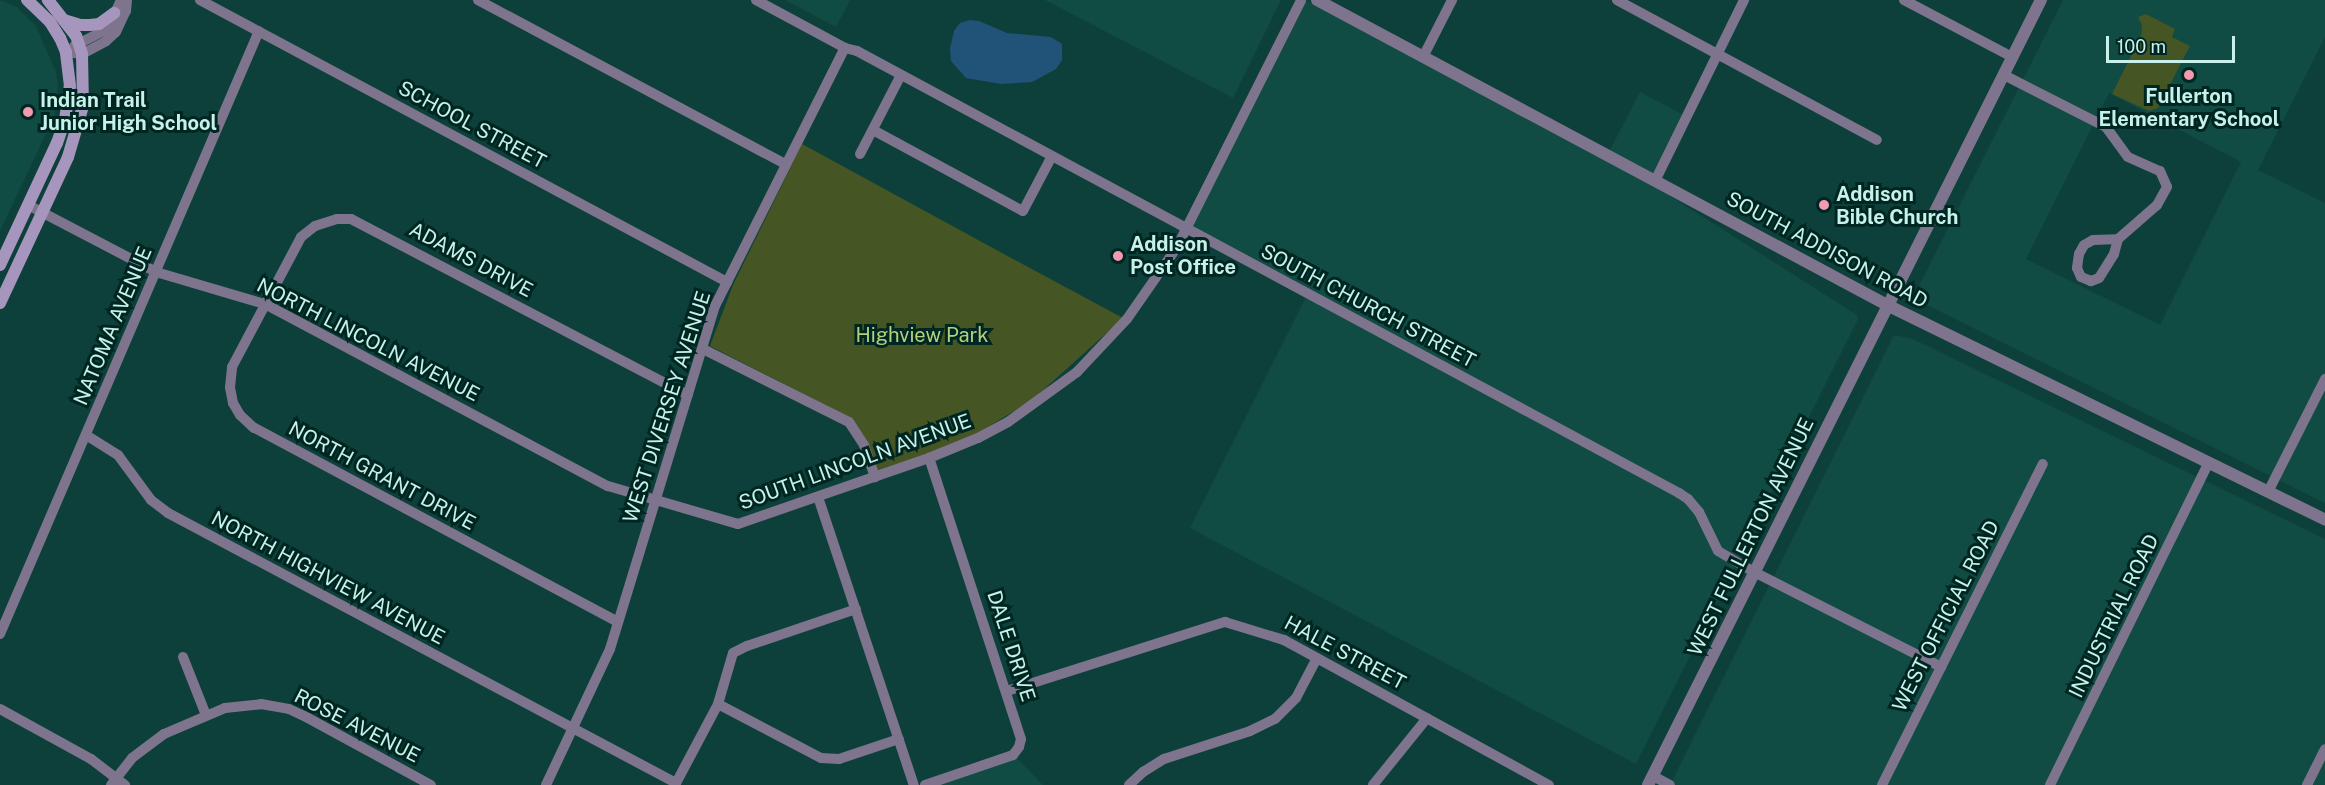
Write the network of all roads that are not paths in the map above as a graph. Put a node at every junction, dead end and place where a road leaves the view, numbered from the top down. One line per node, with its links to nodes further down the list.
1 (27, 0): 20 (main road)
2 (48, 0): 16 (main road)
3 (121, 0): 15 (street)
4 (127, 0): 19 (street)
5 (200, 0): 17 (street, SCHOOL STREET)
6 (478, 0): 30 (street)
7 (756, 0): 18 (street, SOUTH CHURCH STREET)
8 (1301, 0): 34 (street, SOUTH LINCOLN AVENUE)
9 (1317, 0): 22 (street, SOUTH ADDISON ROAD)
10 (1452, 0): 22 (street)
11 (1617, 0): 21 (street)
12 (1744, 0): 21 (street)
13 (1905, 0): 23 (street)
14 (2041, 0): 23 (street, WEST FULLERTON AVENUE)
15 (114, 13): 16 (main road); 19 (street)
16 (64, 20): 19 (main road)
17 (259, 31): 37 (street, NATOMA AVENUE); 38 (street, SCHOOL STREET)
18 (845, 48): 24 (street, SOUTH CHURCH STREET); 30 (street, WEST DIVERSEY AVENUE)
19 (80, 49): 20 (street); 33 (main road)
20 (66, 52): 32 (main road)
21 (1717, 55): 27 (street); 31 (street)
22 (1423, 57): 31 (street, SOUTH ADDISON ROAD)
23 (2012, 57): 25 (street, WEST FULLERTON AVENUE)
24 (901, 75): 26 (street); 29 (street, SOUTH CHURCH STREET)
25 (2004, 75): 35 (street); 41 (street, WEST FULLERTON AVENUE)
26 (873, 130): 28 (street); 29 (street)
27 (1877, 140)
28 (860, 154)
29 (1052, 156): 34 (street, SOUTH CHURCH STREET)
30 (785, 164): 38 (street, WEST DIVERSEY AVENUE)
31 (1655, 181): 41 (street, SOUTH ADDISON ROAD)
32 (28, 205): 33 (street, NORTH LINCOLN AVENUE); 36 (main road)
33 (42, 213): 37 (street, NORTH LINCOLN AVENUE); 39 (main road)
34 (1186, 229): 46 (street, SOUTH LINCOLN AVENUE); 54 (street, SOUTH CHURCH STREET)
35 (2118, 239): 35 (street)
36 (0, 265)
37 (156, 272): 40 (street, NORTH LINCOLN AVENUE); 45 (street, NATOMA AVENUE)
38 (727, 282): 42 (street, WEST DIVERSEY AVENUE)
39 (0, 303)
40 (265, 303): 44 (street, ADAMS DRIVE); 52 (street, NORTH LINCOLN AVENUE); 56 (street, NORTH GRANT DRIVE)
41 (1887, 305): 47 (street, SOUTH ADDISON ROAD); 54 (street, WEST FULLERTON AVENUE)
42 (703, 349): 44 (street, WEST DIVERSEY AVENUE); 49 (street)
43 (2325, 379): 50 (street)
44 (688, 395): 52 (street, WEST DIVERSEY AVENUE)
45 (86, 435): 57 (street, NATOMA AVENUE); 66 (street, NORTH HIGHVIEW AVENUE)
46 (929, 458): 49 (street, SOUTH LINCOLN AVENUE); 61 (street, DALE DRIVE)
47 (2209, 462): 50 (street, SOUTH ADDISON ROAD); 83 (street, INDUSTRIAL ROAD)
48 (2043, 464): 60 (street, WEST OFFICIAL ROAD)
49 (875, 477): 51 (street, SOUTH LINCOLN AVENUE)
50 (2268, 492): 53 (street, SOUTH ADDISON ROAD)
51 (818, 497): 52 (street, SOUTH LINCOLN AVENUE); 55 (street)
52 (656, 501): 56 (street, WEST DIVERSEY AVENUE)
53 (2325, 520)
54 (1754, 572): 60 (street, SOUTH CHURCH STREET); 71 (street, WEST FULLERTON AVENUE)
55 (856, 609): 62 (street); 67 (street)
56 (618, 622): 66 (street, WEST DIVERSEY AVENUE)
57 (0, 634)
58 (183, 657): 64 (street)
59 (1317, 658): 61 (street, HALE STREET); 65 (street, HALE STREET); 78 (street)
60 (1941, 667): 82 (street, WEST OFFICIAL ROAD)
61 (1007, 691): 77 (street, DALE DRIVE)
62 (718, 704): 67 (street); 72 (street)
63 (0, 709): 70 (street)
64 (206, 715): 69 (street, ROSE AVENUE); 70 (street, ROSE AVENUE)
65 (1427, 718): 79 (street); 80 (street, HALE STREET)
66 (574, 729): 72 (street, NORTH HIGHVIEW AVENUE); 75 (street, WEST DIVERSEY AVENUE)
67 (899, 739): 76 (street)
68 (2325, 749): 84 (street)
69 (411, 780): 74 (street, ROSE AVENUE)
70 (113, 781): 73 (street)
71 (1650, 781): 81 (street)
72 (675, 784)
73 (125, 785)
74 (431, 785)
75 (546, 785)
76 (914, 785)
77 (925, 785)
78 (1129, 785)
79 (1373, 785)
80 (1549, 785)
81 (1670, 785)
82 (1882, 785)
83 (2050, 785)
84 (2307, 785)

